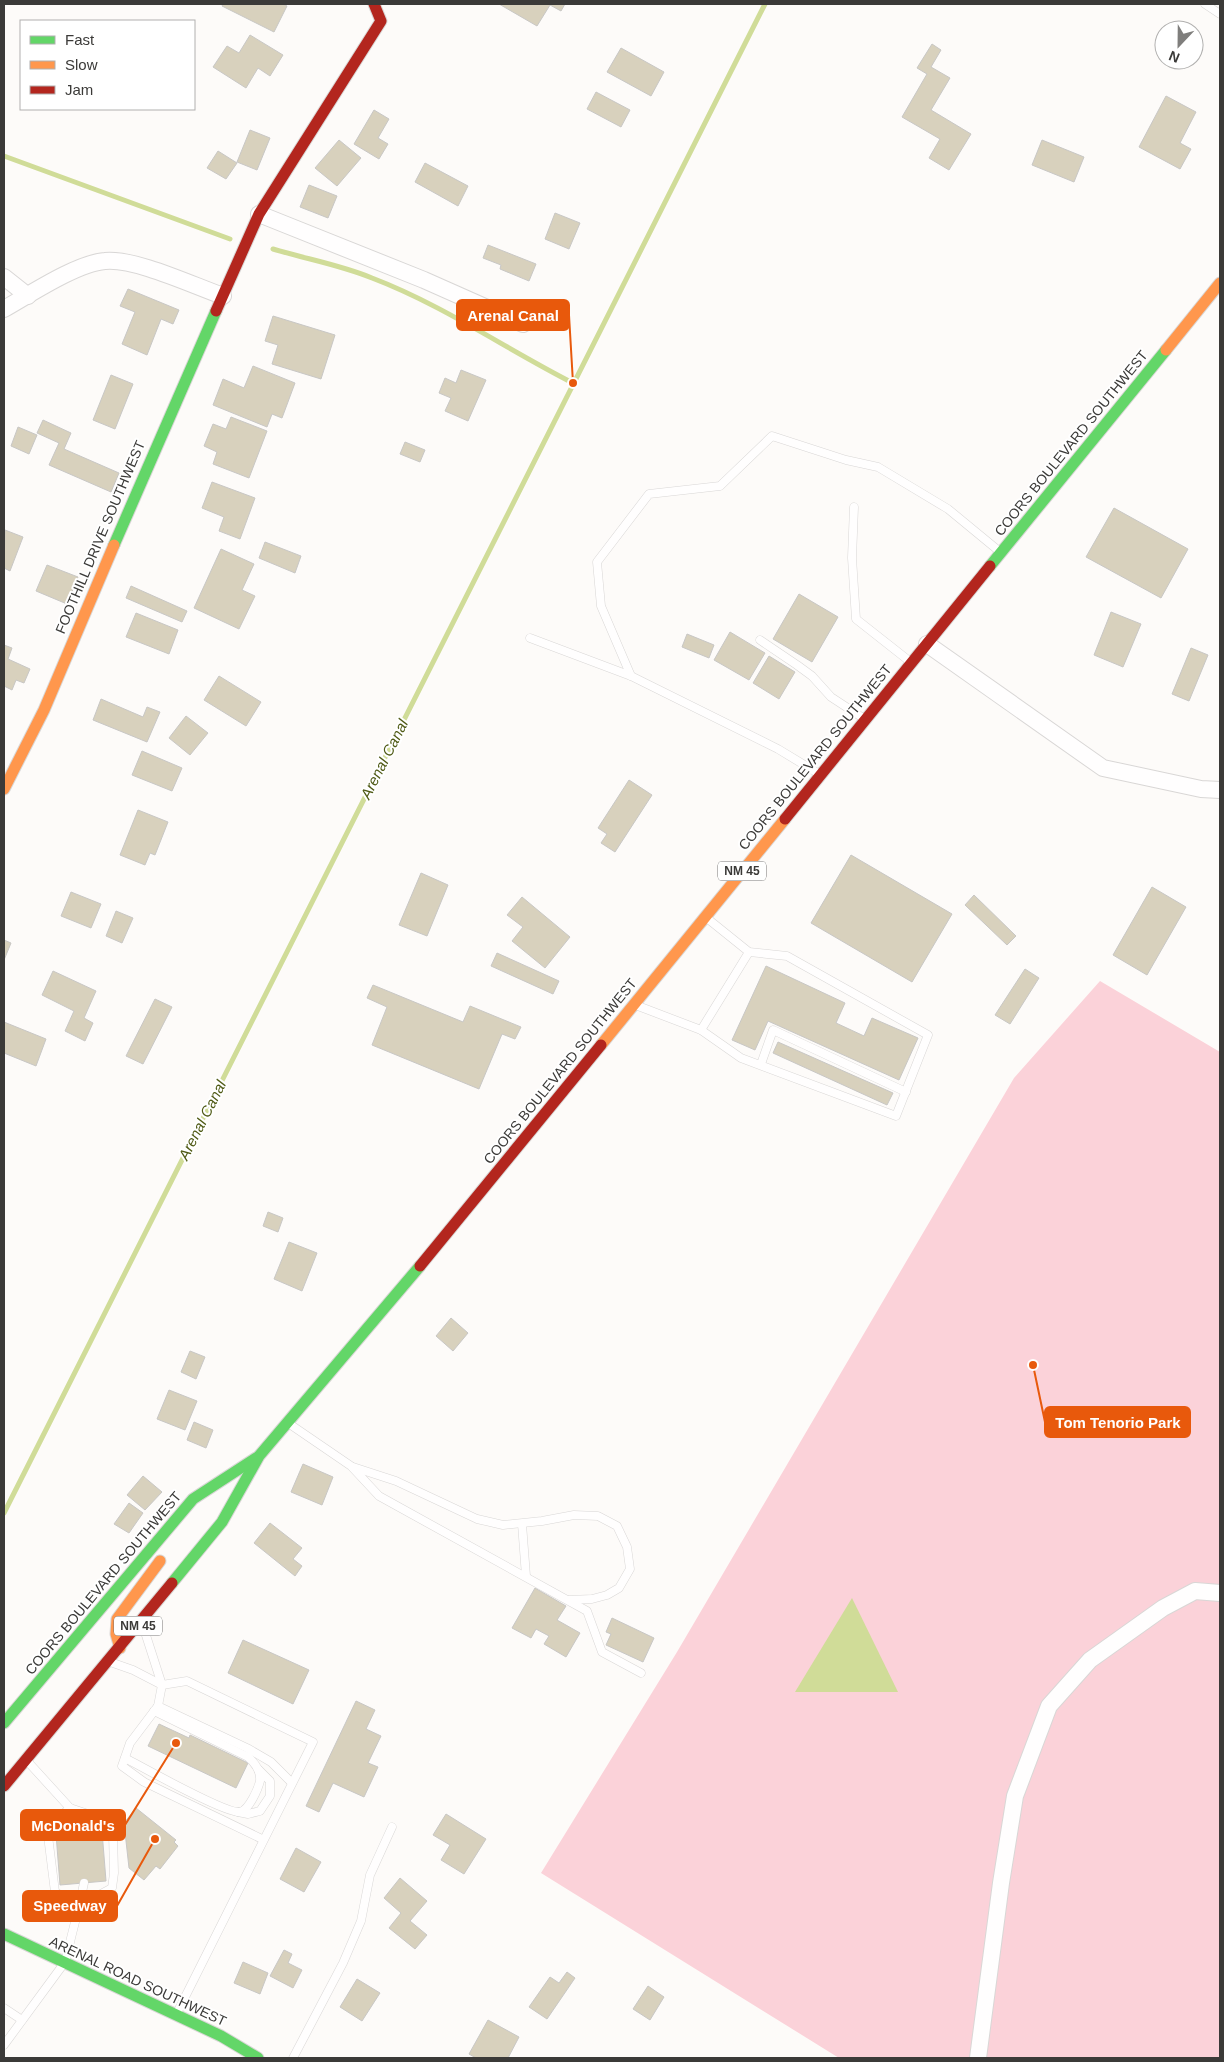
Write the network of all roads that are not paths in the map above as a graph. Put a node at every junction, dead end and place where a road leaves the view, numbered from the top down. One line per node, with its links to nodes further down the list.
1 (374, 4): 4 (main road)
2 (1204, 4): 3 (lane)
3 (1220, 14)
4 (259, 214): 8 (main road, FOOTHILL DRIVE SOUTHWEST); 10 (street)
5 (4, 277): 7 (street)
6 (1220, 283): 12 (main road, COORS BOULEVARD SOUTHWEST / NM 45)
7 (28, 296): 8 (street); 9 (street)
8 (223, 296): 20 (main road, FOOTHILL DRIVE SOUTHWEST)
9 (4, 309)
10 (523, 324)
11 (854, 507): 16 (lane)
12 (1002, 553): 15 (main road, COORS BOULEVARD SOUTHWEST / NM 45); 17 (lane)
13 (530, 638): 17 (lane)
14 (760, 640): 18 (lane)
15 (927, 644): 16 (main road, COORS BOULEVARD SOUTHWEST / NM 45); 21 (street)
16 (912, 662): 18 (main road, COORS BOULEVARD SOUTHWEST / NM 45)
17 (631, 676): 19 (lane)
18 (864, 719): 19 (main road, COORS BOULEVARD SOUTHWEST / NM 45)
19 (820, 775): 22 (main road, COORS BOULEVARD SOUTHWEST / NM 45)
20 (4, 790)
21 (1220, 790)
22 (705, 916): 23 (lane); 24 (main road, COORS BOULEVARD SOUTHWEST / NM 45)
23 (749, 952): 25 (lane); 27 (lane)
24 (633, 1005): 25 (lane); 28 (main road, COORS BOULEVARD SOUTHWEST / NM 45)
25 (701, 1030): 26 (lane)
26 (761, 1064): 27 (lane); 27 (lane)
27 (906, 1092)
28 (287, 1423): 29 (main road, COORS BOULEVARD SOUTHWEST / NM 45); 30 (lane)
29 (259, 1456): 31 (main road, COORS BOULEVARD SOUTHWEST / NM 45); 36 (main road, COORS BOULEVARD SOUTHWEST / NM 45)
30 (351, 1466): 32 (lane); 33 (lane)
31 (193, 1499): 37 (main road); 42 (main road, COORS BOULEVARD SOUTHWEST / NM 45)
32 (522, 1524): 33 (lane); 35 (lane)
33 (526, 1576): 35 (lane)
34 (1220, 1593): 63 (street)
35 (567, 1600): 39 (lane)
36 (142, 1621): 37 (main road, COORS BOULEVARD SOUTHWEST / NM 45); 40 (lane)
37 (120, 1648): 38 (main road, COORS BOULEVARD SOUTHWEST / NM 45)
38 (108, 1661): 40 (lane); 44 (main road, COORS BOULEVARD SOUTHWEST / NM 45)
39 (641, 1673)
40 (162, 1685): 41 (lane); 46 (lane)
41 (156, 1708): 43 (lane); 45 (lane); 46 (lane)
42 (4, 1723)
43 (124, 1758): 49 (lane); 52 (lane)
44 (26, 1759): 47 (main road, COORS BOULEVARD SOUTHWEST / NM 45); 48 (lane)
45 (257, 1768): 49 (lane); 49 (lane)
46 (292, 1783): 52 (lane)
47 (4, 1786)
48 (70, 1808): 51 (lane); 54 (lane); 54 (lane)
49 (238, 1812)
50 (392, 1827): 62 (lane)
51 (78, 1833)
52 (262, 1839): 58 (lane)
53 (84, 1883): 54 (lane)
54 (79, 1906): 56 (lane)
55 (4, 1934): 56 (main road, ARENAL ROAD SOUTHWEST)
56 (65, 1962): 58 (main road, ARENAL ROAD SOUTHWEST); 59 (lane)
57 (4, 2008): 59 (lane)
58 (176, 2014): 61 (main road, ARENAL ROAD SOUTHWEST)
59 (22, 2020): 60 (lane)
60 (4, 2045)
61 (258, 2058)
62 (293, 2058)
63 (978, 2058)

